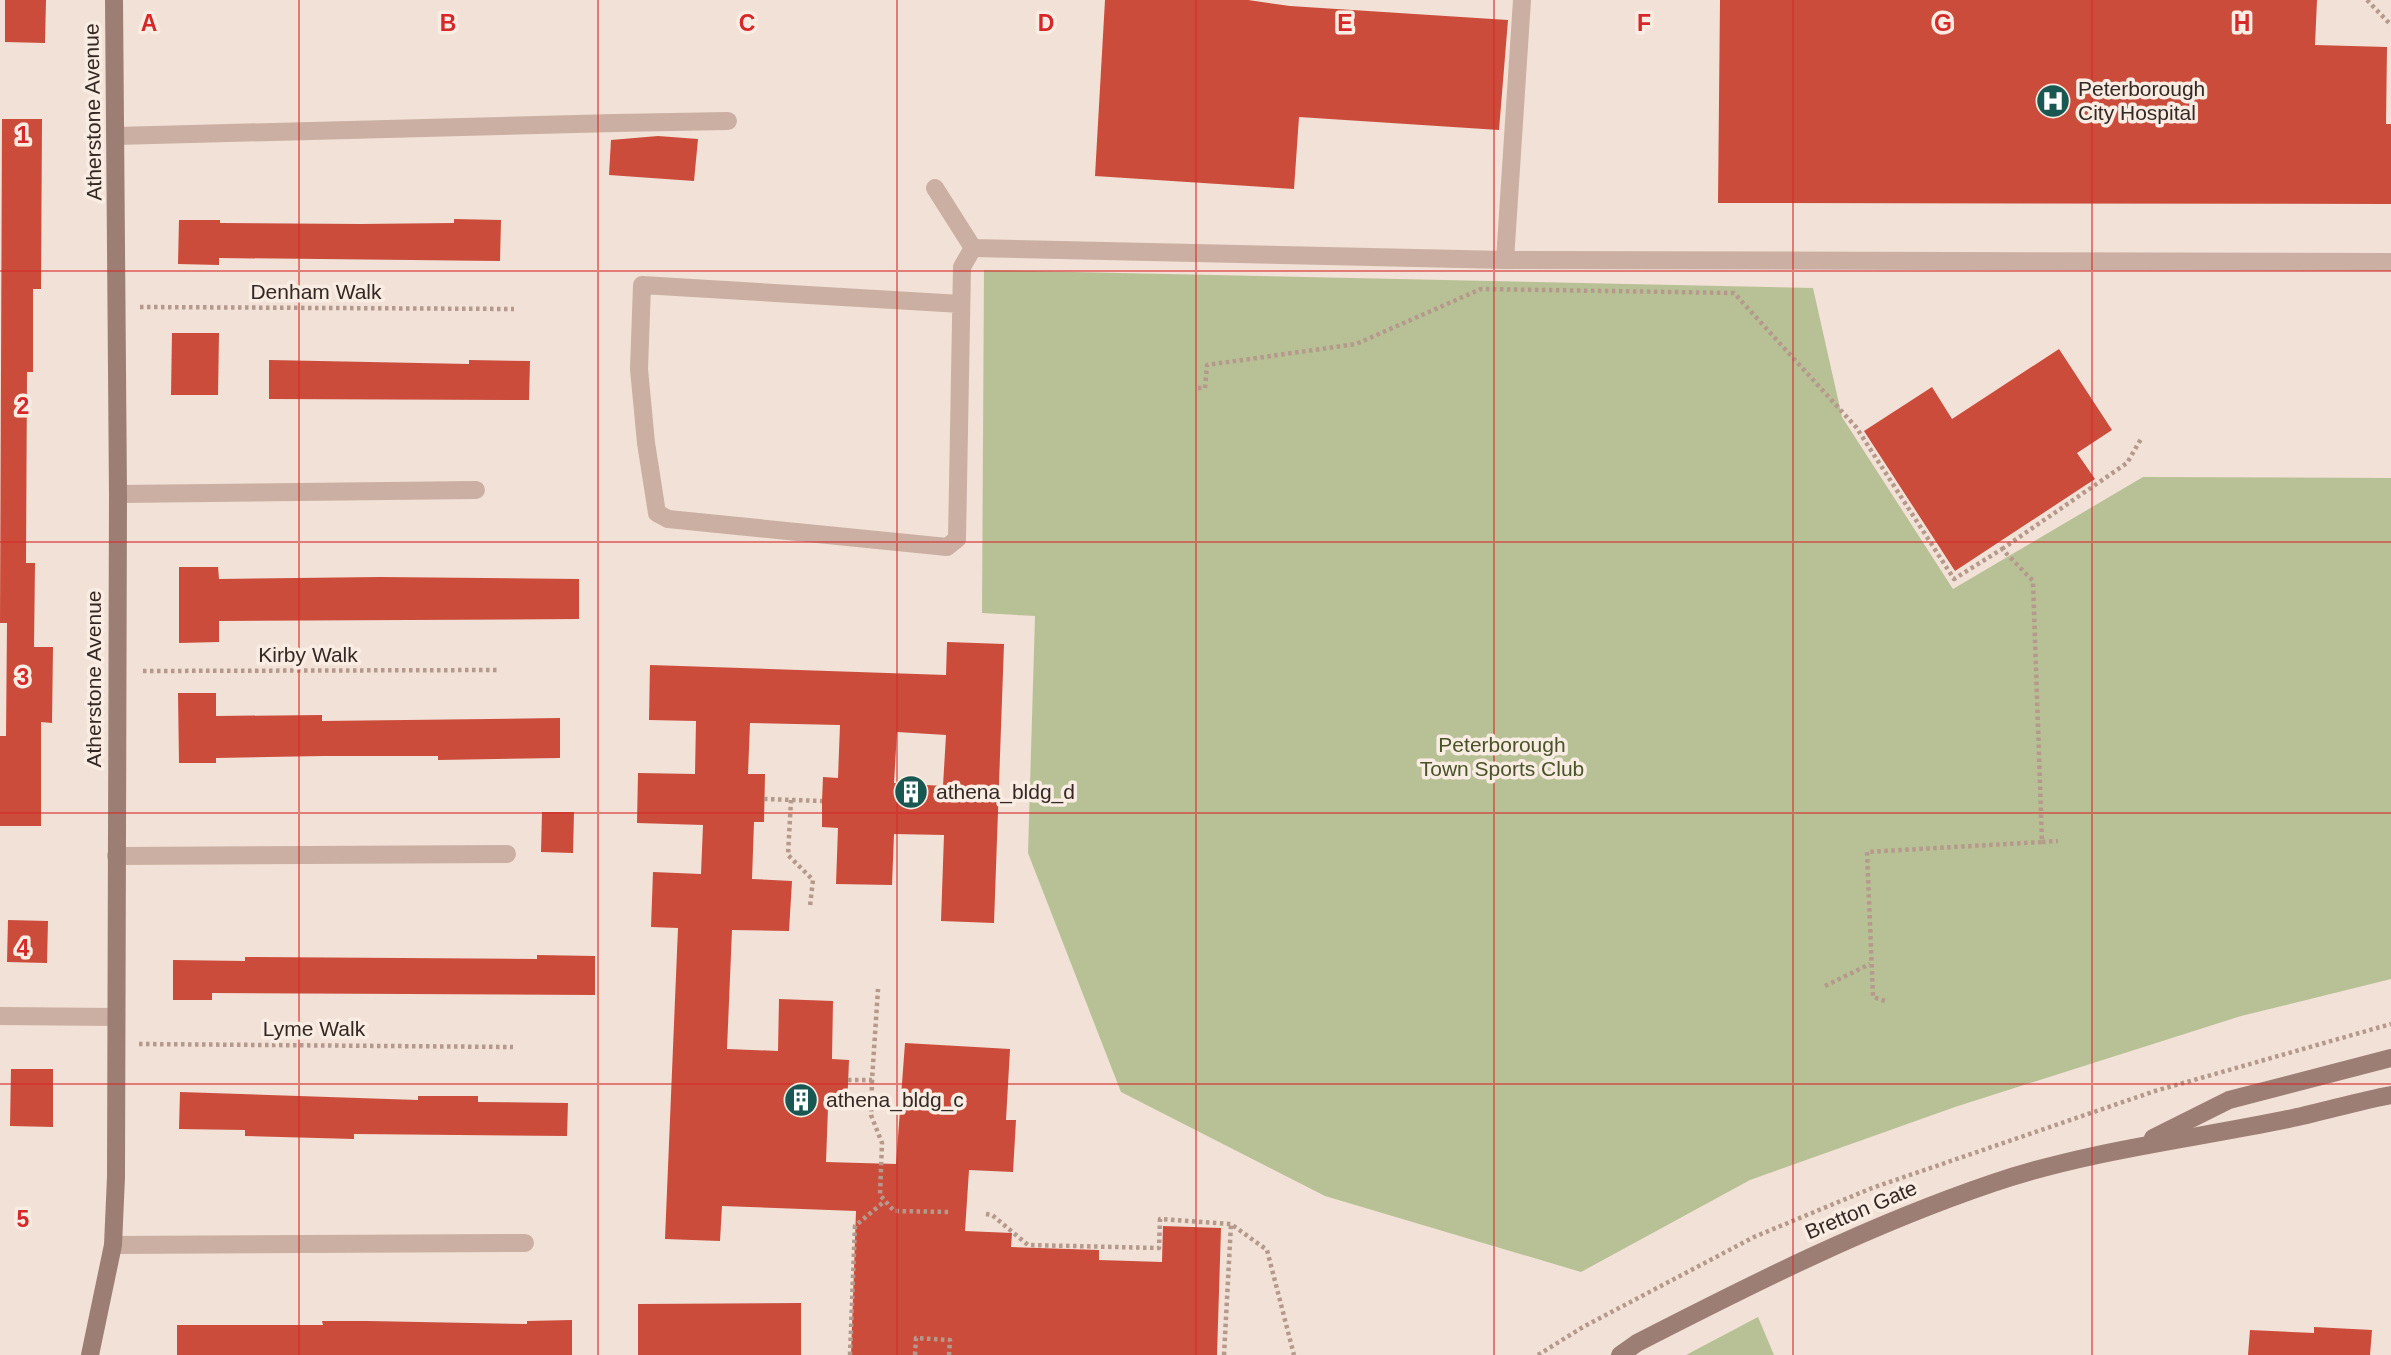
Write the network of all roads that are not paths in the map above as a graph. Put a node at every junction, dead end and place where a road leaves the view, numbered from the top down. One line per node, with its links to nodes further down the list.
1 (114, 0): 4 (street, Atherstone Avenue)
2 (1522, 0): 7 (street)
3 (728, 121): 4 (street)
4 (116, 136): 11 (street, Atherstone Avenue)
5 (935, 188): 6 (street)
6 (973, 248): 7 (street); 9 (street)
7 (1505, 260): 8 (street)
8 (2391, 262)
9 (961, 304): 9 (street)
10 (476, 490): 11 (street)
11 (118, 494): 13 (street, Atherstone Avenue)
12 (507, 854): 13 (street)
13 (117, 856): 15 (street, Atherstone Avenue)
14 (0, 1016): 15 (street)
15 (116, 1017): 20 (street, Atherstone Avenue)
16 (2391, 1058): 18 (street, Bretton Gate)
17 (2391, 1095): 18 (street, Bretton Gate)
18 (2134, 1147): 22 (street, Bretton Gate)
19 (525, 1243): 20 (street)
20 (113, 1245): 21 (street, Atherstone Avenue)
21 (90, 1355)
22 (1620, 1355)

